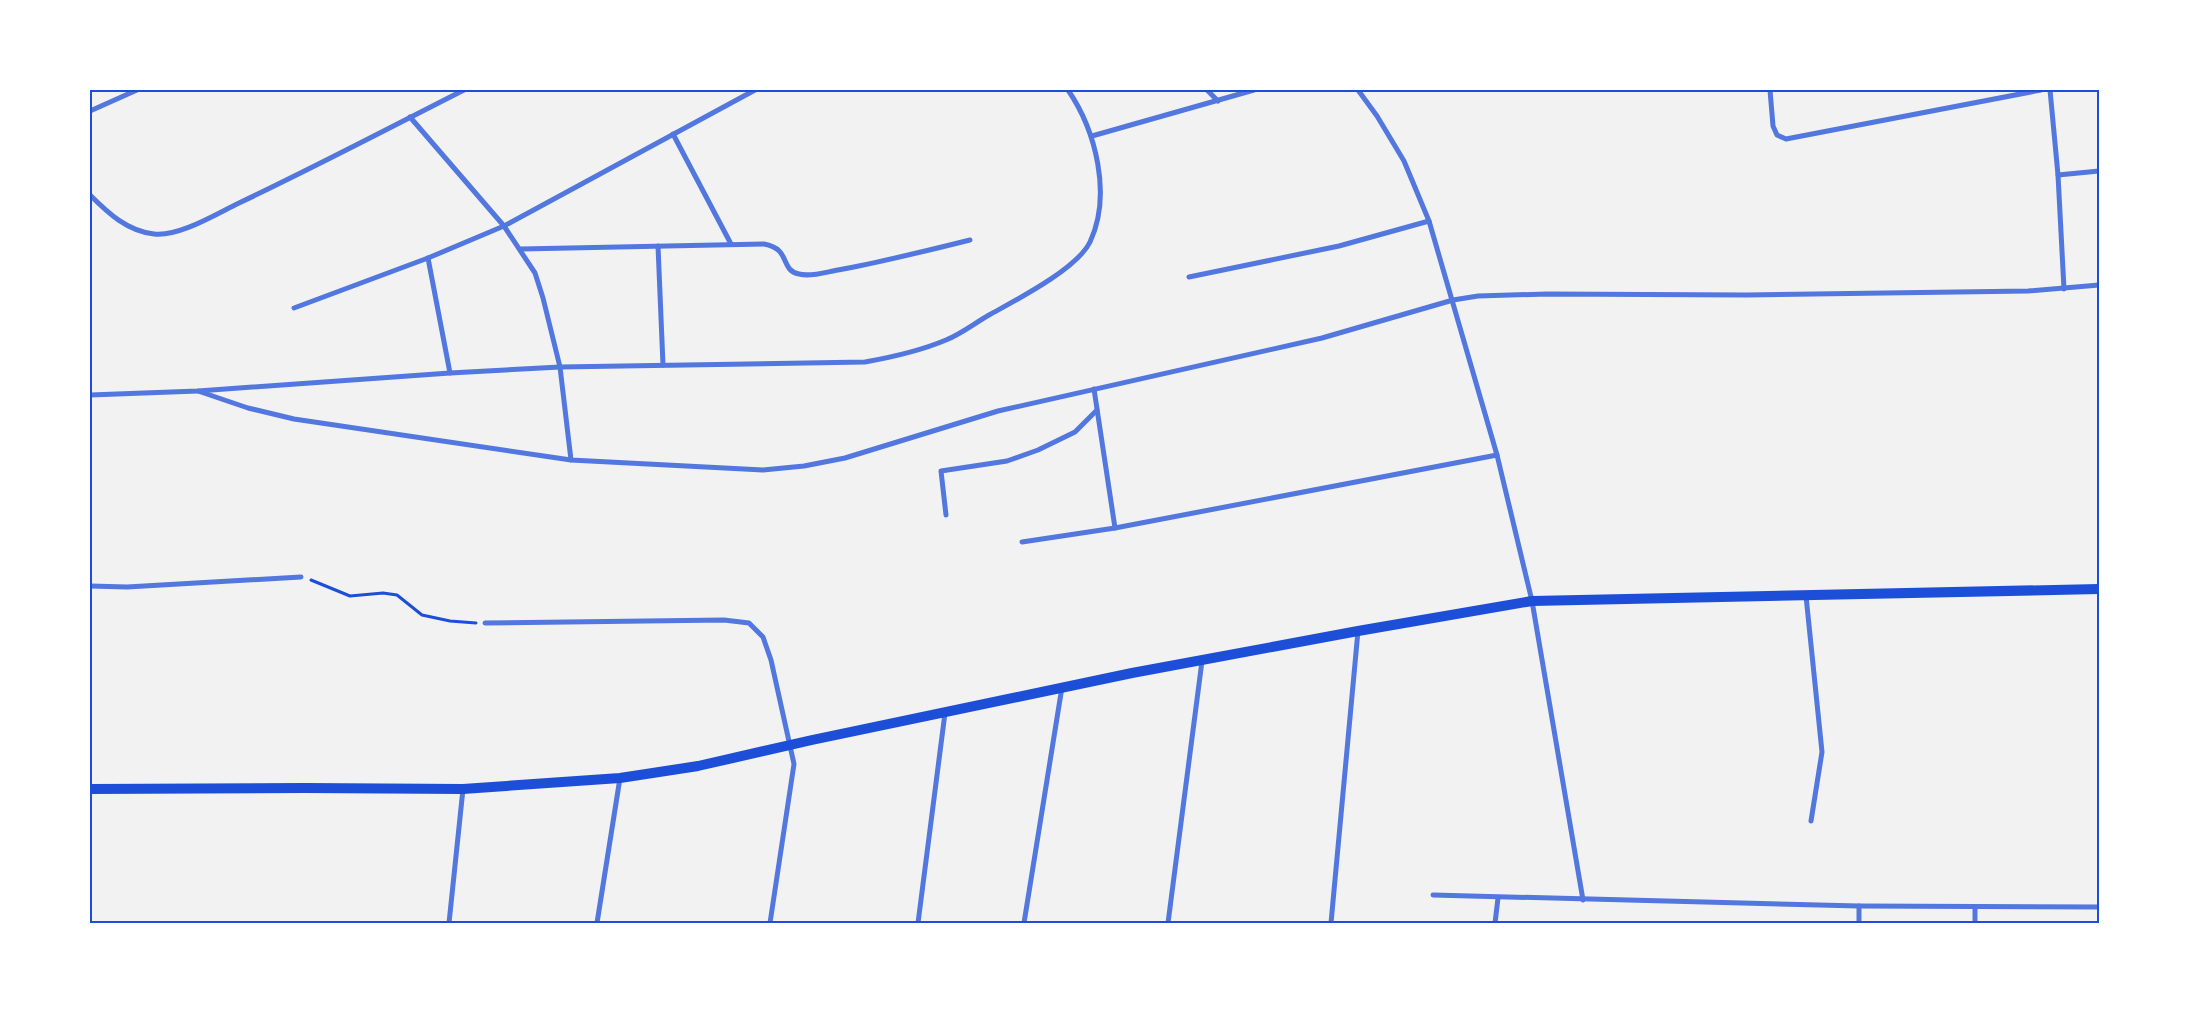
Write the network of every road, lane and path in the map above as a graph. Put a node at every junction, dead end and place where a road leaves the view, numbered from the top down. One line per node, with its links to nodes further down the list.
1 (137, 90): 12 (street)
2 (464, 90): 13 (street)
3 (755, 90): 14 (street)
4 (1068, 90): 15 (street)
5 (1207, 90): 11 (street)
6 (1254, 90): 11 (street)
7 (1358, 90): 19 (street)
8 (1770, 90): 9 (street)
9 (2040, 90)
10 (2050, 90): 17 (street)
11 (1218, 100): 15 (street)
12 (90, 111)
13 (410, 117): 18 (street); 20 (street)
14 (673, 134): 20 (street); 22 (street)
15 (1092, 136): 31 (street)
16 (2099, 171): 17 (street)
17 (2058, 175): 28 (street)
18 (90, 195)
19 (1429, 221): 26 (street); 29 (street)
20 (504, 226): 24 (street); 25 (street)
21 (970, 240): 22 (street)
22 (731, 244): 23 (street)
23 (658, 246): 24 (street); 31 (street)
24 (521, 249): 32 (street)
25 (428, 258): 30 (street); 33 (street)
26 (1189, 277)
27 (2099, 285): 28 (street)
28 (2064, 289): 29 (street)
29 (1453, 300): 34 (street); 38 (street)
30 (294, 308)
31 (663, 366): 32 (street)
32 (560, 368): 33 (street); 39 (street)
33 (450, 373): 35 (street)
34 (1094, 390): 37 (street); 39 (street)
35 (198, 391): 36 (street); 39 (street)
36 (90, 395)
37 (1097, 410): 40 (street); 41 (street)
38 (1497, 455): 41 (street); 47 (street)
39 (570, 460)
40 (946, 515)
41 (1115, 528): 42 (street)
42 (1022, 542)
43 (301, 577): 44 (street); 48 (path)
44 (90, 586)
45 (2099, 589): 46 (main road)
46 (1806, 596): 47 (main road); 57 (street)
47 (1532, 601): 49 (main road); 60 (street)
48 (485, 623): 53 (street)
49 (1358, 631): 50 (main road); 70 (street)
50 (1202, 660): 51 (main road); 69 (street)
51 (1062, 687): 52 (main road); 68 (street)
52 (945, 712): 53 (main road); 67 (street)
53 (789, 745): 54 (main road); 66 (street)
54 (620, 778): 56 (main road); 65 (street)
55 (90, 789): 56 (main road)
56 (463, 789): 64 (street)
57 (1811, 821)
58 (1433, 895): 59 (street)
59 (1498, 898): 60 (street); 71 (street)
60 (1583, 900): 61 (street)
61 (1859, 906): 62 (street); 72 (street)
62 (1976, 907): 63 (street); 73 (street)
63 (2099, 907)
64 (449, 923)
65 (597, 923)
66 (770, 923)
67 (918, 923)
68 (1024, 923)
69 (1168, 923)
70 (1331, 923)
71 (1495, 923)
72 (1859, 923)
73 (1975, 923)

